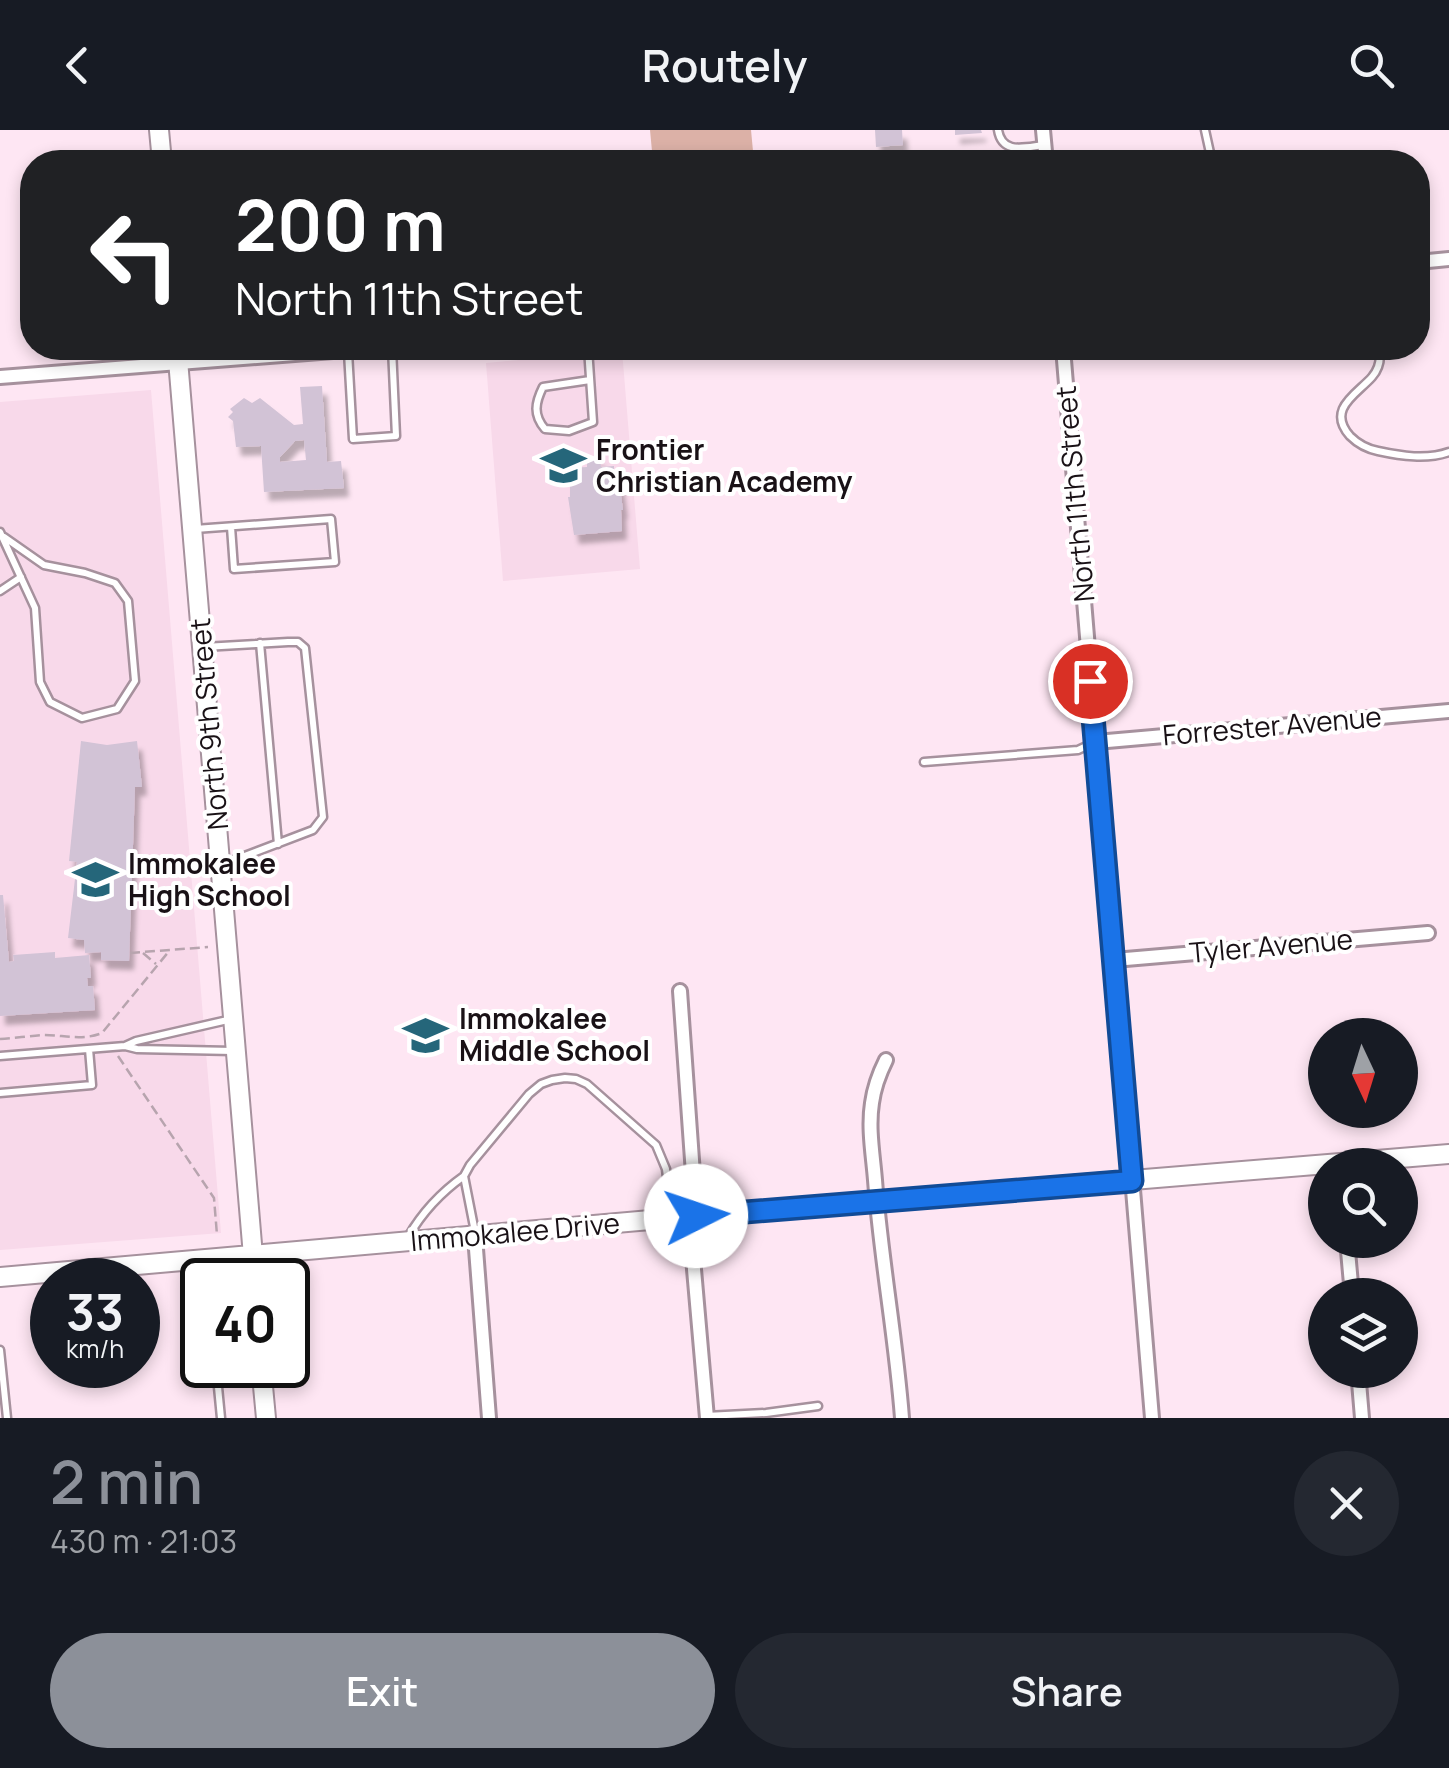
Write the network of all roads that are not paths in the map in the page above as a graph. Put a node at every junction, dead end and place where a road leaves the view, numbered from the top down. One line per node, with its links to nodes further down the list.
1 (998, 130): 3 (lane)
2 (1043, 130): 3 (street)
3 (1044, 145): 4 (street)
4 (1045, 150)
5 (138, 360): 12 (street)
6 (178, 360): 16 (street, North 9th Street)
7 (349, 360): 8 (lane)
8 (393, 360)
9 (589, 360): 13 (lane)
10 (1064, 360): 23 (street, North 11th Street)
11 (1381, 360): 14 (lane)
12 (0, 377)
13 (590, 380): 13 (lane)
14 (1449, 452)
15 (231, 526): 15 (lane); 16 (lane)
16 (193, 529): 21 (street, North 9th Street)
17 (2, 535): 18 (lane); 18 (lane)
18 (22, 577): 19 (lane)
19 (0, 591)
20 (260, 644): 21 (lane); 25 (lane); 25 (lane)
21 (203, 647): 26 (street, North 9th Street)
22 (1449, 711): 23 (street, Forrester Avenue)
23 (1096, 742): 24 (lane); 28 (street, North 11th Street)
24 (924, 762)
25 (278, 844): 26 (lane)
26 (220, 865): 30 (street, North 9th Street)
27 (1428, 933): 28 (street, Tyler Avenue)
28 (1114, 960): 41 (street, North 11th Street)
29 (680, 991): 43 (street)
30 (233, 1018): 31 (lane); 33 (street, North 9th Street)
31 (126, 1046): 32 (lane); 33 (lane)
32 (89, 1049): 34 (lane); 36 (lane)
33 (236, 1051): 47 (street, North 9th Street)
34 (0, 1056)
35 (886, 1060): 42 (street)
36 (0, 1093)
37 (1449, 1154): 38 (street, Immokalee Drive)
38 (1418, 1157)
39 (1308, 1167): 41 (street, Immokalee Drive)
40 (464, 1176): 44 (lane); 45 (lane); 46 (lane)
41 (1132, 1181): 42 (street, Immokalee Drive); 61 (street, North 11th Street)
42 (877, 1202): 43 (street, Immokalee Drive); 60 (street)
43 (696, 1216): 44 (street, Immokalee Drive); 55 (street)
44 (672, 1218): 45 (street, Immokalee Drive)
45 (475, 1236): 46 (street, Immokalee Drive); 59 (street)
46 (405, 1242): 47 (street, Immokalee Drive)
47 (254, 1254): 48 (street, North 9th Street); 49 (street, Immokalee Drive)
48 (254, 1258)
49 (0, 1278)
50 (0, 1350): 56 (lane)
51 (218, 1388): 57 (lane)
52 (263, 1388): 58 (street)
53 (1360, 1388): 62 (street)
54 (818, 1406): 55 (lane)
55 (706, 1417)
56 (7, 1418)
57 (221, 1418)
58 (266, 1418)
59 (489, 1418)
60 (902, 1418)
61 (1152, 1418)
62 (1362, 1418)

